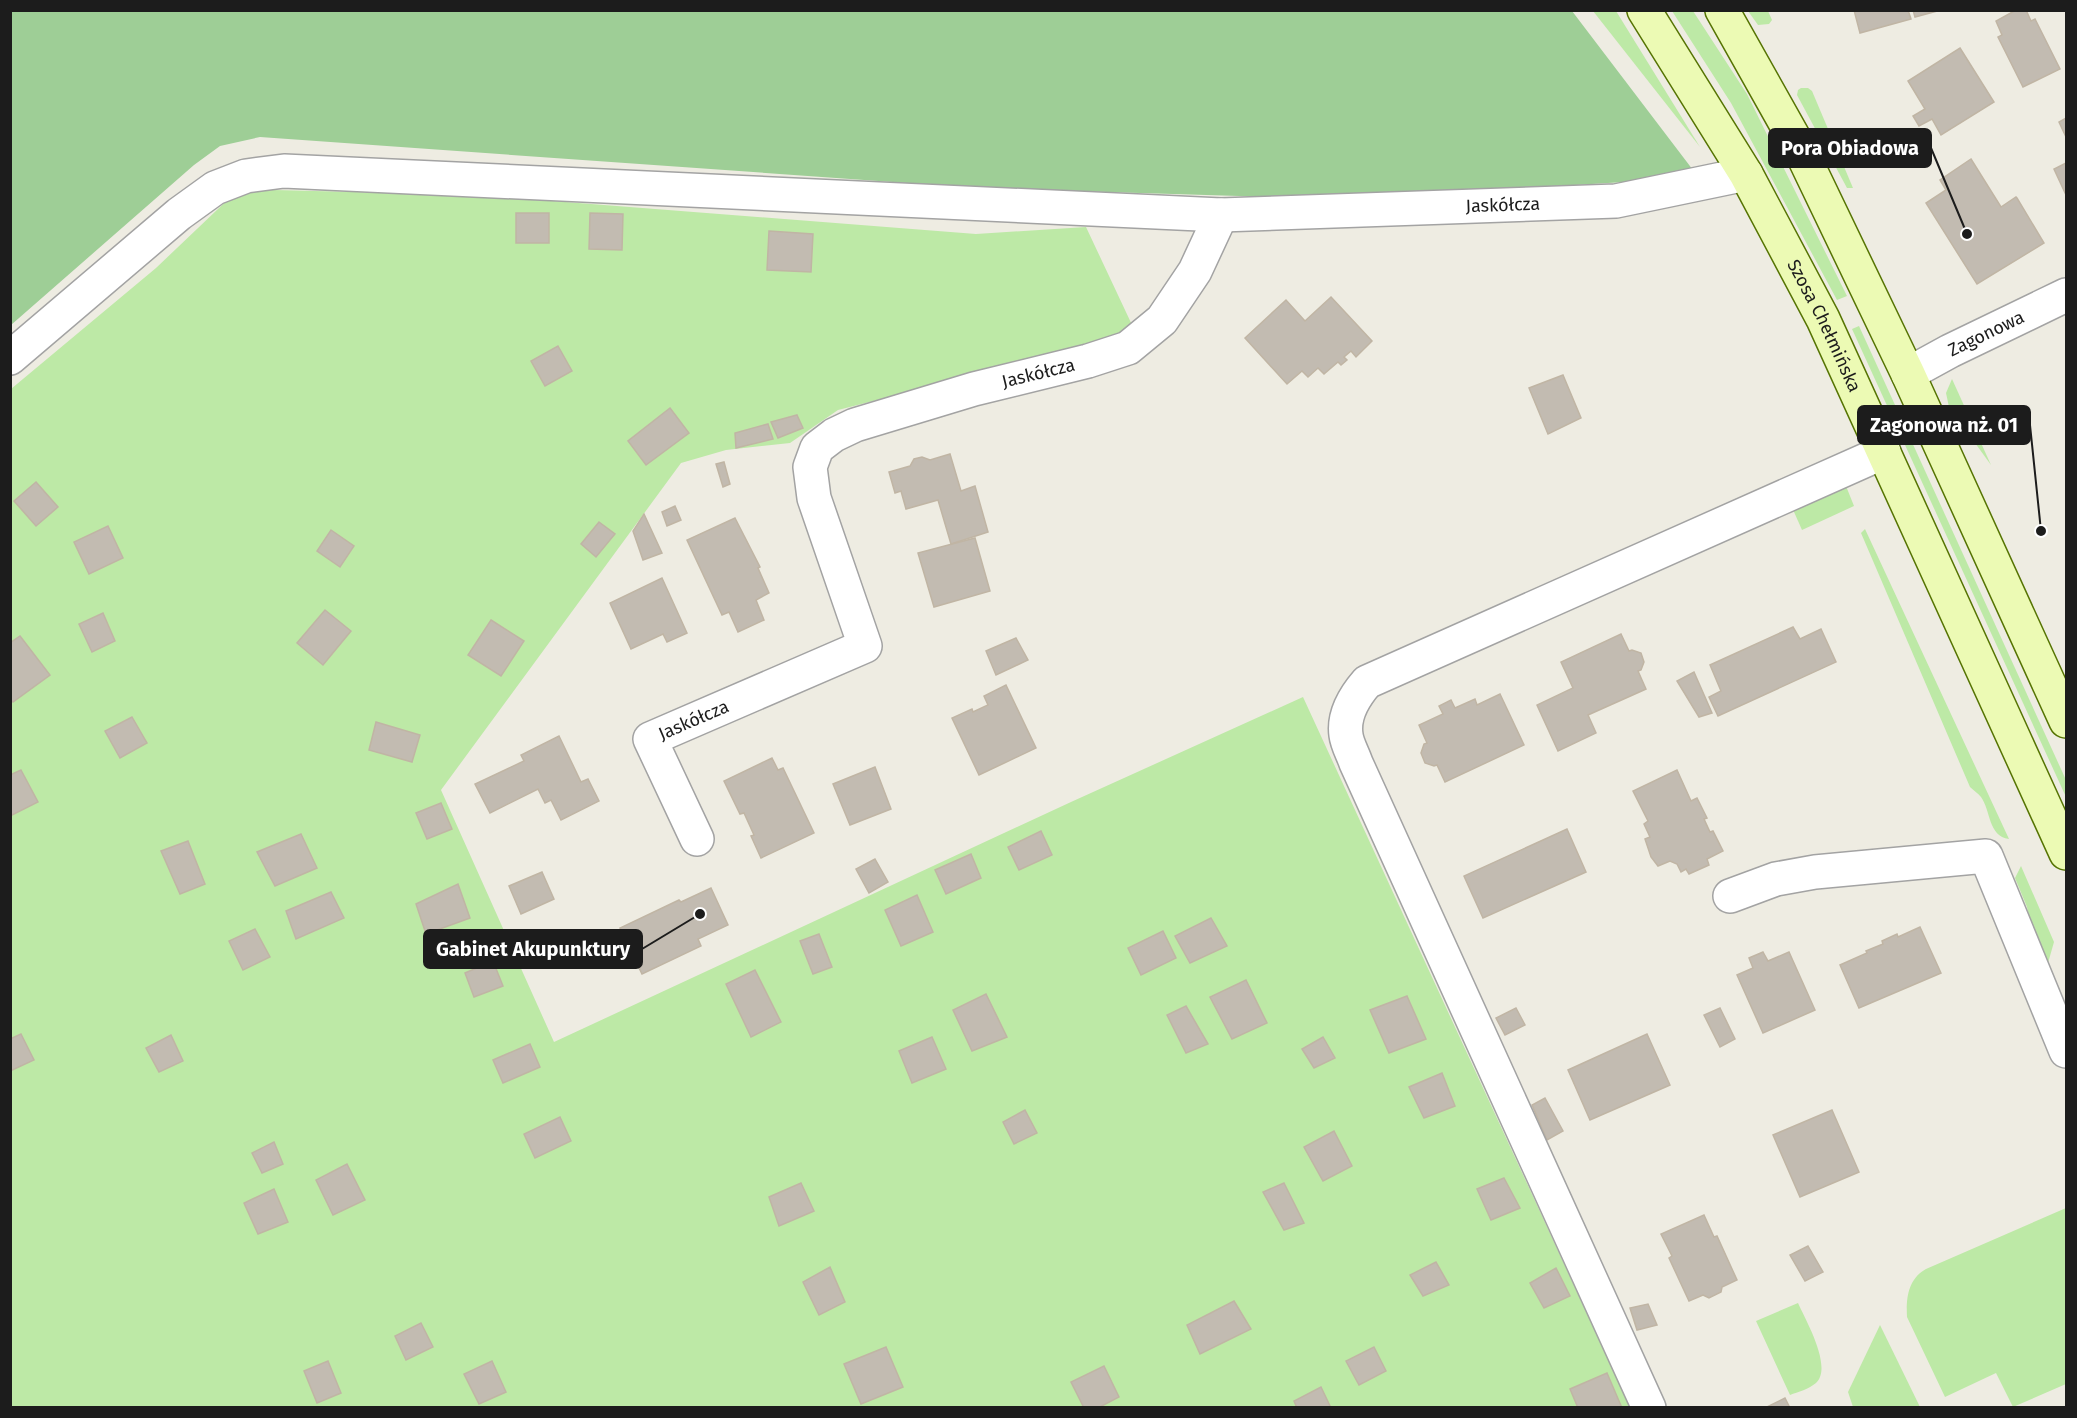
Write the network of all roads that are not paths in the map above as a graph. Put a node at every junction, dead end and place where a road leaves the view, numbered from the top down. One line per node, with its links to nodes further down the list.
1 (1644, 10): 3 (main road, Szosa Chełmińska)
2 (1722, 10): 7 (main road)
3 (1746, 174): 4 (street, Jaskółcza); 8 (main road, Szosa Chełmińska)
4 (1221, 215): 6 (street); 10 (street, Jaskółcza)
5 (2067, 295): 7 (street, Zagonowa)
6 (10, 358)
7 (1908, 374): 9 (main road)
8 (1884, 452): 11 (main road, Szosa Chełmińska); 14 (street)
9 (2067, 721)
10 (697, 839)
11 (2067, 853)
12 (1730, 896): 13 (street)
13 (2067, 1051)
14 (1649, 1407)

